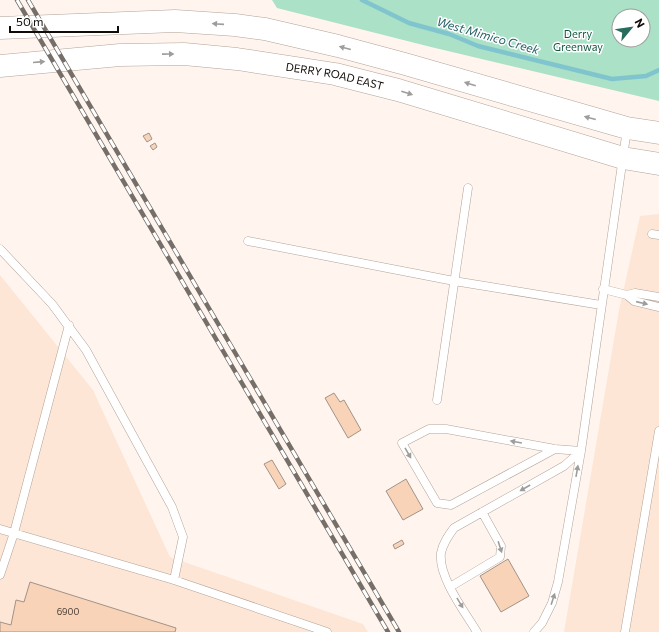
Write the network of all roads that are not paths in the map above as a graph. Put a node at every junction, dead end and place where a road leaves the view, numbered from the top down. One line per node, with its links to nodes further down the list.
1 (0, 28): 3 (main road, one-way to 1)
2 (0, 66): 5 (main road, DERRY ROAD EAST, one-way to 5)
3 (627, 128): 4 (main road); 5 (lane)
4 (659, 134)
5 (623, 158): 6 (main road, DERRY ROAD EAST); 11 (lane)
6 (659, 164)
7 (468, 188): 10 (lane)
8 (248, 240): 10 (lane)
9 (0, 249): 16 (lane)
10 (454, 281): 14 (lane); 17 (lane)
11 (604, 289): 12 (lane); 14 (lane)
12 (627, 295): 13 (lane); 15 (lane, one-way to 15)
13 (659, 297)
14 (601, 305): 20 (lane)
15 (659, 307)
16 (69, 325): 23 (lane); 25 (lane)
17 (437, 400)
18 (659, 431): 30 (lane)
19 (555, 449): 19 (lane, one-way to 19); 20 (lane)
20 (580, 451): 21 (lane, one-way to 21); 29 (lane, one-way to 20)
21 (482, 512): 26 (lane); 26 (lane, one-way to 26)
22 (0, 529): 23 (lane)
23 (14, 533): 24 (lane); 25 (lane)
24 (0, 575)
25 (174, 580): 27 (lane)
26 (450, 587): 28 (lane, one-way to 28)
27 (326, 632)
28 (477, 632)
29 (534, 632)
30 (625, 632)

